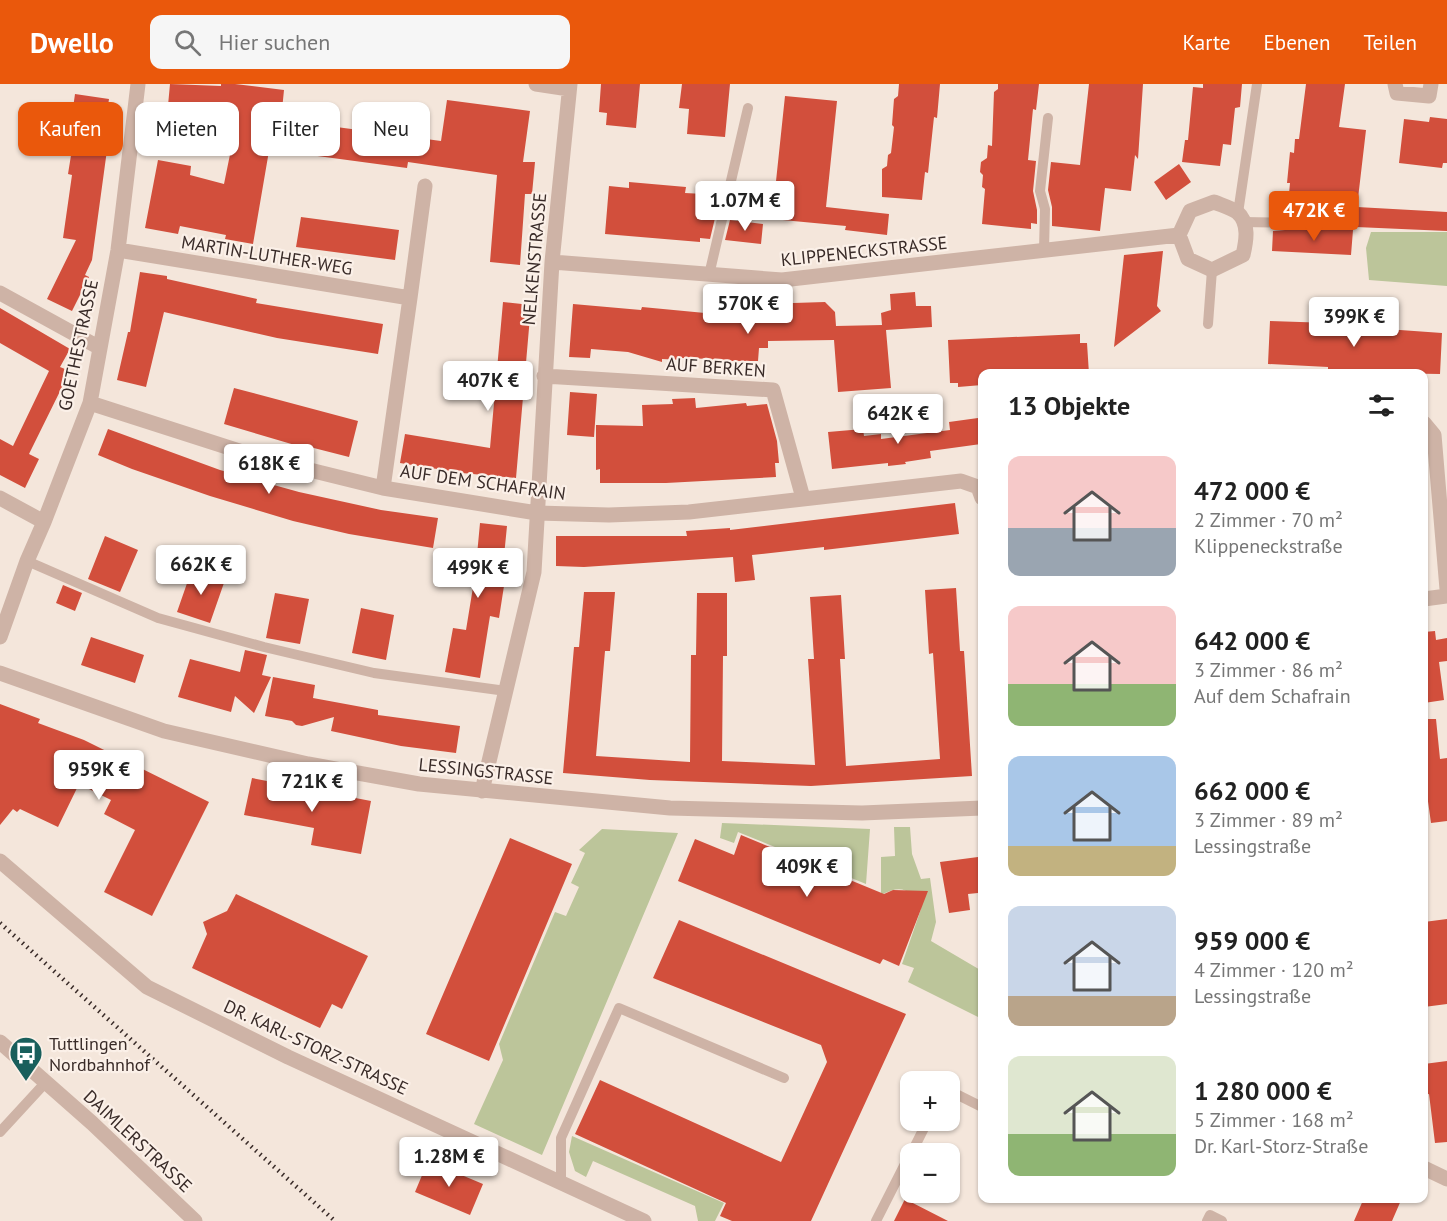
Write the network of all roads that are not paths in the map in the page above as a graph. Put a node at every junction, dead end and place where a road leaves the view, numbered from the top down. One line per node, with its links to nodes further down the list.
1 (138, 84): 13 (street, GOETHESTRASSE)
2 (536, 84): 6 (street)
3 (1257, 84): 10 (lane)
4 (1395, 84): 5 (street)
5 (1431, 84)
6 (570, 86): 15 (street, NELKENSTRASSE)
7 (748, 108): 17 (lane)
8 (1048, 118): 14 (lane)
9 (426, 186): 19 (street)
10 (1241, 218): 11 (lane); 12 (street); 16 (street)
11 (1349, 224)
12 (1179, 235): 14 (street, KLIPPENECKSTRASSE); 16 (street)
13 (118, 250): 19 (street, MARTIN-LUTHER-WEG); 21 (street, GOETHESTRASSE)
14 (1044, 250): 17 (street, KLIPPENECKSTRASSE)
15 (552, 262): 17 (street, KLIPPENECKSTRASSE); 22 (street, NELKENSTRASSE)
16 (1212, 270): 20 (lane)
17 (709, 275)
18 (0, 293): 21 (street)
19 (410, 298): 26 (street)
20 (1208, 324)
21 (100, 348): 23 (street, GOETHESTRASSE)
22 (544, 376): 28 (street, AUF BERKEN); 29 (street, NELKENSTRASSE)
23 (90, 403): 26 (street, AUF DEM SCHAFRAIN); 30 (street, GOETHESTRASSE)
24 (1428, 428): 32 (street)
25 (978, 488): 28 (street, AUF DEM SCHAFRAIN)
26 (383, 489): 29 (street, AUF DEM SCHAFRAIN)
27 (0, 498): 30 (street)
28 (802, 498): 29 (street, AUF DEM SCHAFRAIN)
29 (537, 513): 37 (street, NELKENSTRASSE)
30 (44, 522): 31 (street, GOETHESTRASSE)
31 (27, 561): 35 (street, GOETHESTRASSE); 37 (lane)
32 (1447, 589)
33 (1447, 596): 34 (street)
34 (1428, 598)
35 (0, 637)
36 (0, 673): 38 (street, LESSINGSTRASSE)
37 (506, 692): 38 (street, NELKENSTRASSE)
38 (482, 791): 39 (street, LESSINGSTRASSE)
39 (978, 808)
40 (0, 861): 50 (street, DR. KARL-STORZ-STRASSE)
41 (0, 1042): 43 (street, DAIMLERSTRASSE)
42 (784, 1078): 50 (lane)
43 (46, 1082): 46 (lane); 51 (street, DAIMLERSTRASSE)
44 (960, 1096): 45 (lane)
45 (978, 1105)
46 (0, 1132)
47 (1428, 1170): 49 (street)
48 (900, 1175): 53 (lane)
49 (1447, 1179)
50 (561, 1182): 52 (street, DR. KARL-STORZ-STRASSE)
51 (195, 1221)
52 (644, 1221)
53 (876, 1221)
54 (1207, 1221): 55 (lane)
55 (1222, 1221)

